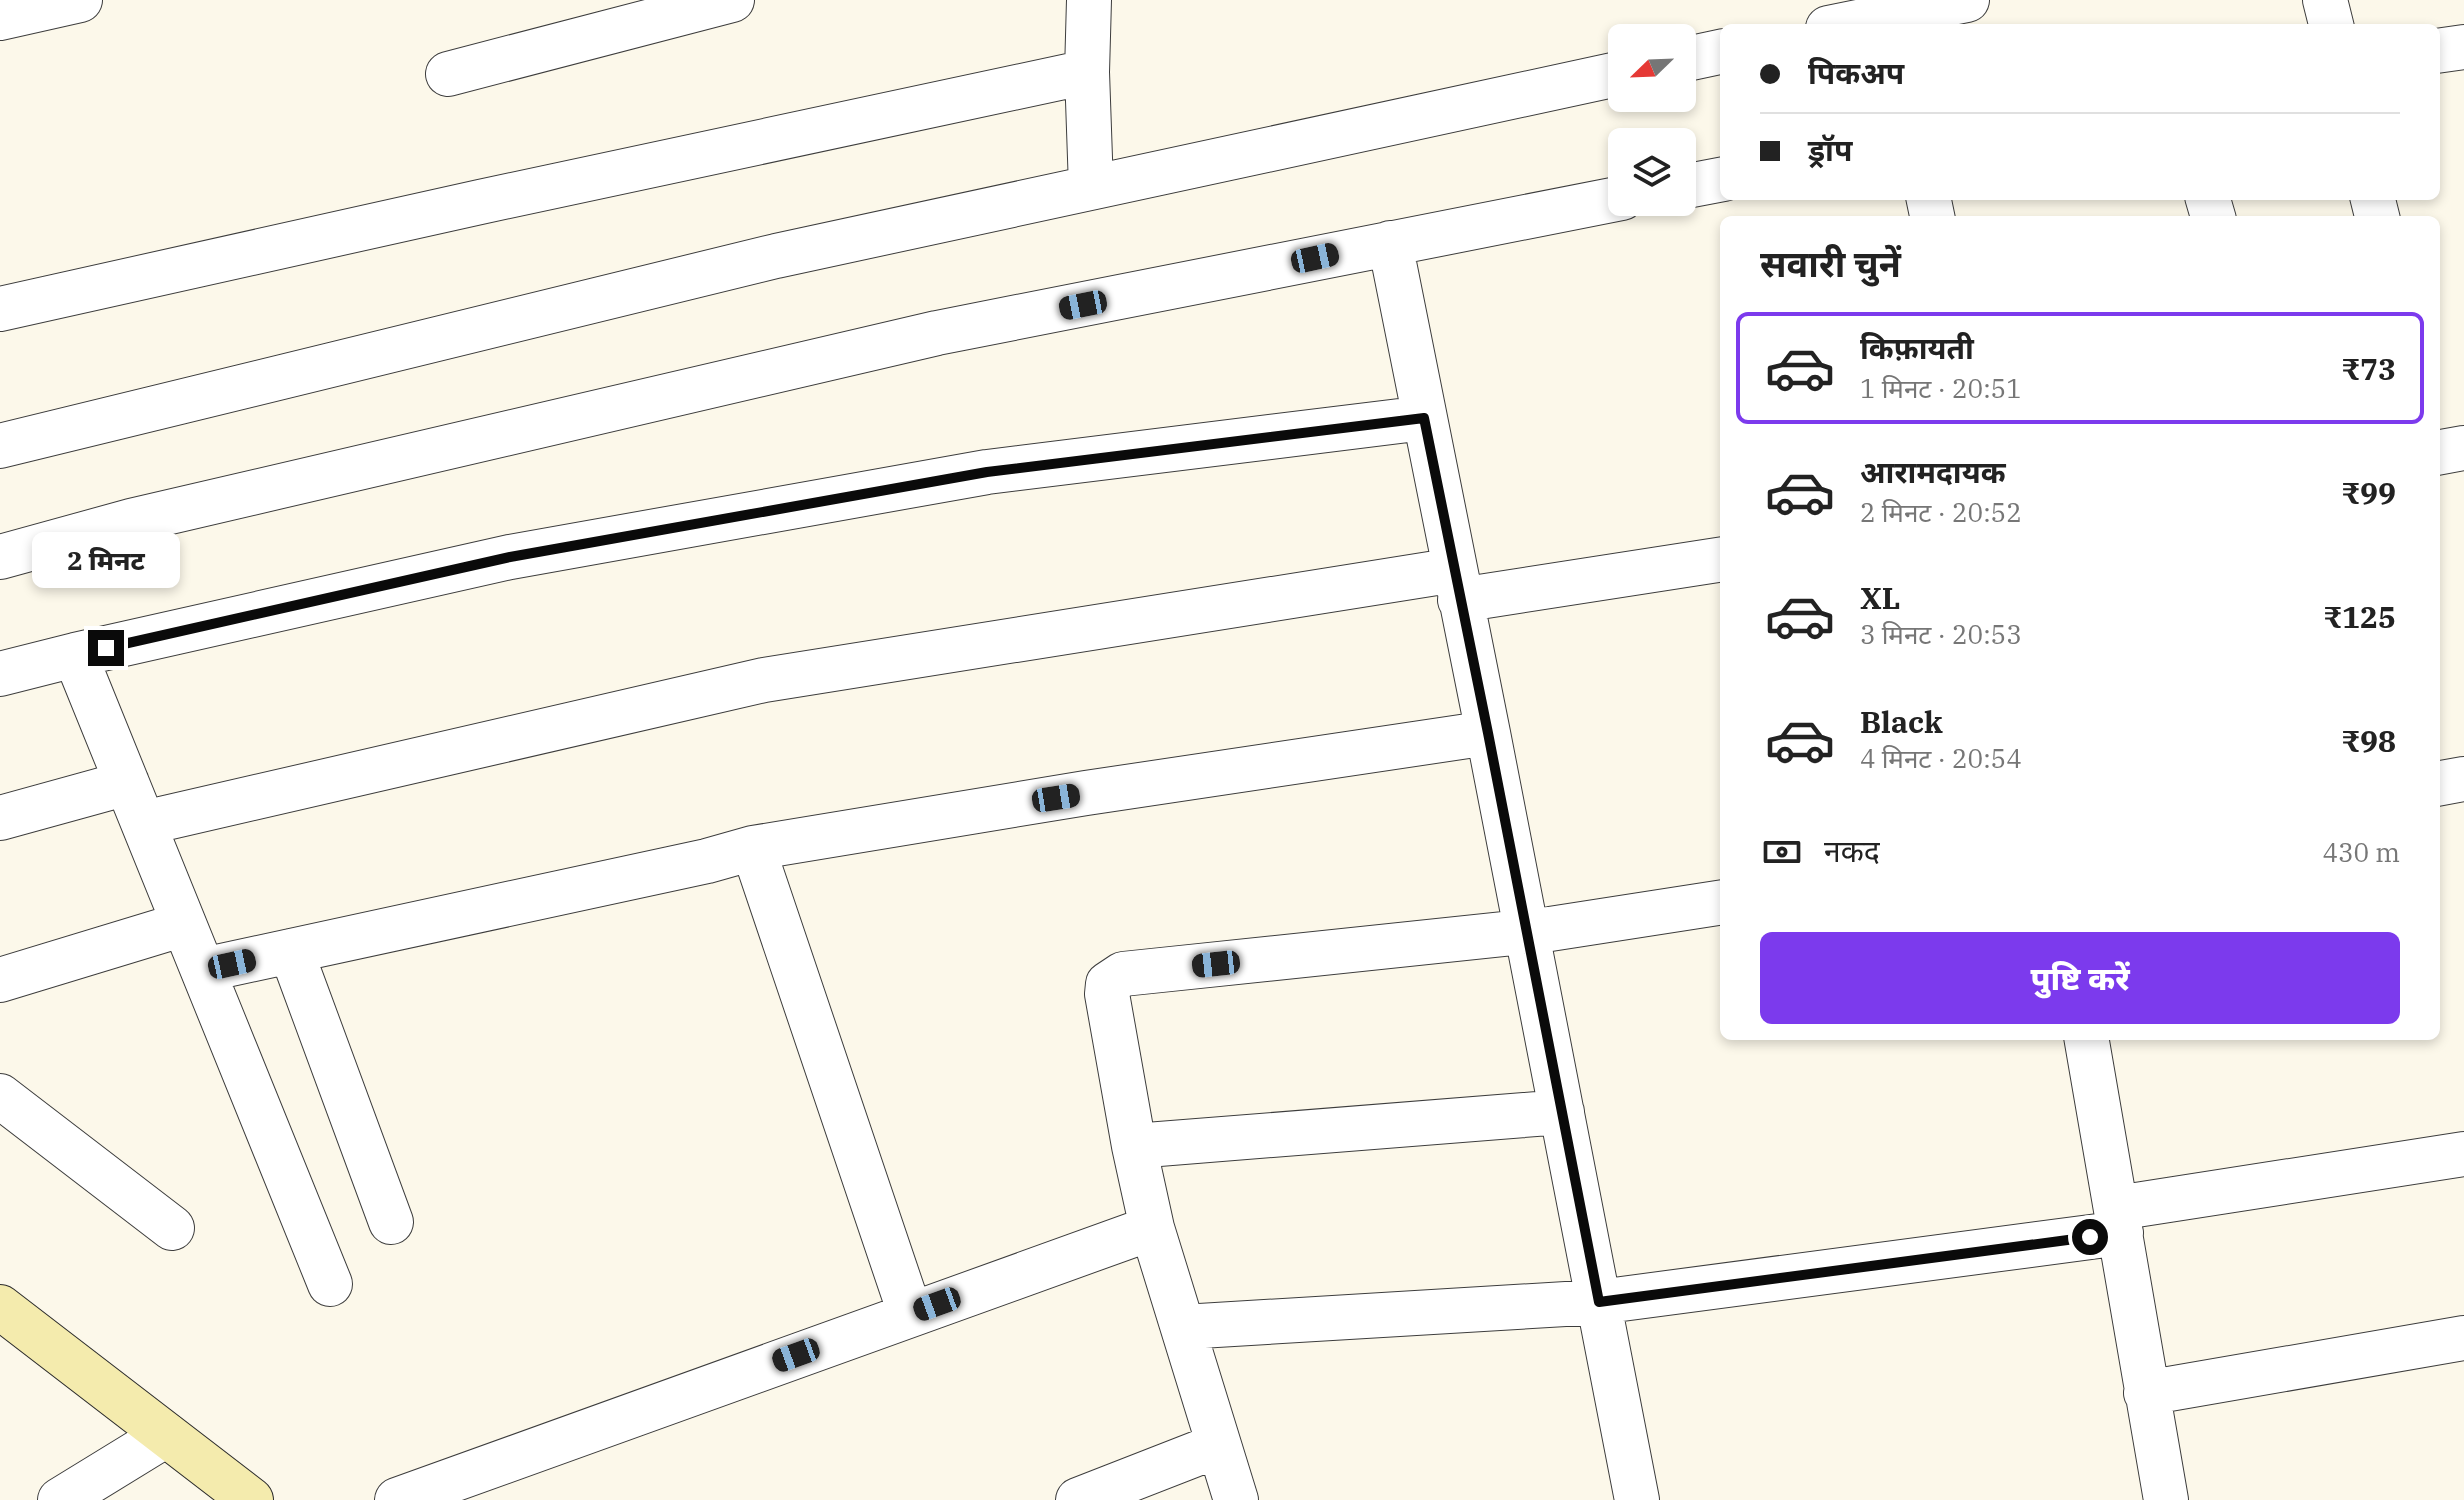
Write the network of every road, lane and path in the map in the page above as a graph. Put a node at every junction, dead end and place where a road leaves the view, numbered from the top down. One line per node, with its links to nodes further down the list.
1 (80, 0): 7 (street)
2 (732, 0): 15 (street)
3 (1089, 0): 14 (street)
4 (1967, 0): 6 (street)
5 (2325, 0): 9 (street)
6 (1894, 14): 8 (street)
7 (0, 18)
8 (1847, 24)
9 (2331, 24)
10 (2464, 47): 11 (street)
11 (2440, 50)
12 (1720, 52): 13 (street)
13 (1696, 57)
14 (1087, 72): 19 (street); 22 (street)
15 (448, 74)
16 (1608, 76): 19 (street)
17 (1720, 180): 18 (street)
18 (1696, 184)
19 (1091, 187): 24 (street)
20 (1608, 201): 21 (street)
21 (1390, 243): 23 (street); 27 (street)
22 (0, 309)
23 (1424, 418): 29 (street); 30 (street)
24 (0, 446)
25 (2464, 448): 26 (street)
26 (2440, 451)
27 (0, 557)
28 (1720, 559): 29 (street)
29 (1458, 585): 32 (street); 37 (street)
30 (75, 655): 31 (street); 34 (street)
31 (0, 674)
32 (1488, 733): 38 (street); 41 (street)
33 (2464, 779): 35 (street)
34 (127, 783): 36 (street); 37 (street)
35 (2440, 783)
36 (0, 818)
37 (144, 823): 40 (street)
38 (753, 848): 42 (street); 57 (street)
39 (1720, 903): 41 (street)
40 (184, 924): 43 (street); 44 (street)
41 (1526, 931): 47 (street); 48 (street)
42 (291, 951): 43 (street); 51 (street)
43 (203, 970): 54 (street)
44 (0, 980)
45 (2087, 1040): 50 (street)
46 (0, 1096): 52 (street)
47 (1562, 1112): 48 (street); 55 (street)
48 (1134, 1146): 53 (street)
49 (2464, 1154): 50 (street)
50 (2119, 1220): 55 (street); 60 (street)
51 (391, 1222)
52 (172, 1228)
53 (1152, 1228): 57 (street); 58 (street)
54 (330, 1284)
55 (1599, 1302): 58 (street); 68 (street)
56 (0, 1307): 61 (street)
57 (910, 1313): 65 (street)
58 (1183, 1327): 62 (street)
59 (2464, 1338): 60 (street)
60 (2146, 1393): 69 (street)
61 (166, 1435): 63 (street); 64 (street)
62 (1219, 1445): 66 (street); 67 (street)
63 (60, 1500)
64 (251, 1500)
65 (397, 1500)
66 (1078, 1500)
67 (1236, 1500)
68 (1637, 1500)
69 (2166, 1500)

